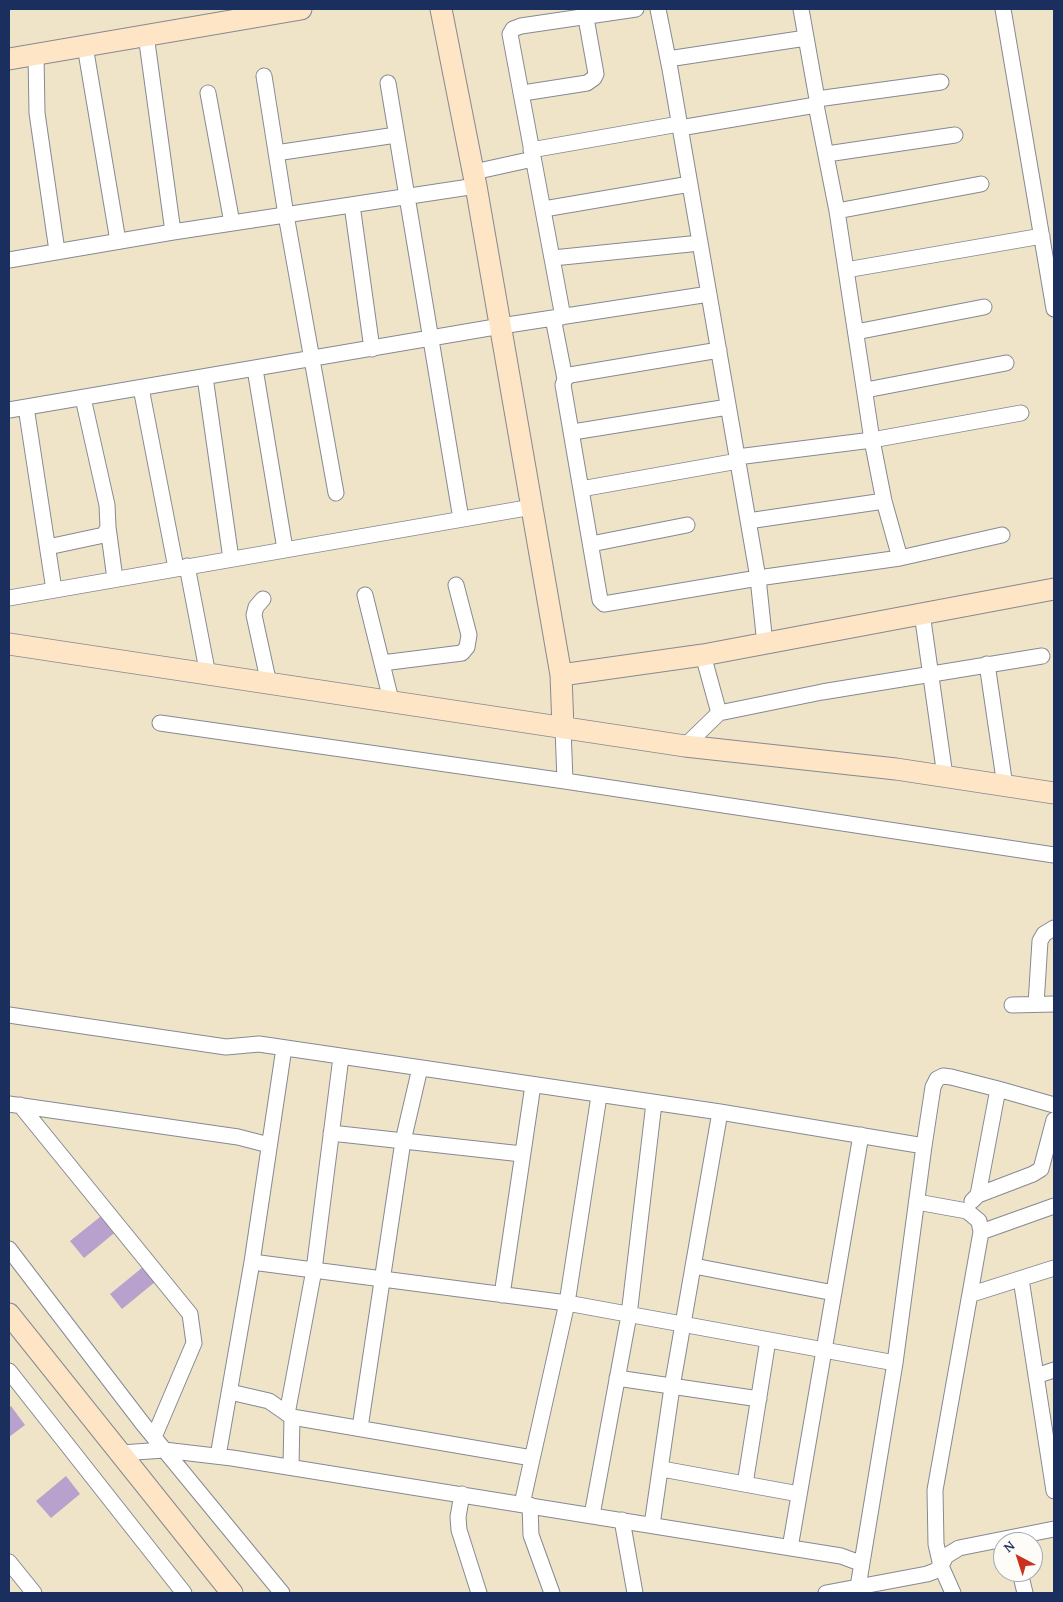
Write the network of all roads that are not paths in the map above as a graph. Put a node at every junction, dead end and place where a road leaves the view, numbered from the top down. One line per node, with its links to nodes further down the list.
1 (301, 9): 7 (street)
2 (441, 9): 27 (street)
3 (636, 9): 8 (street)
4 (658, 9): 14 (street)
5 (802, 9): 10 (street)
6 (1003, 9): 37 (street)
7 (259, 12): 9 (street)
8 (586, 18): 19 (street); 19 (street)
9 (146, 35): 11 (street); 36 (street)
10 (806, 38): 14 (street); 20 (street)
11 (84, 46): 12 (street); 38 (street)
12 (36, 54): 13 (street); 40 (street)
13 (9, 59)
14 (668, 59): 21 (street)
15 (264, 76): 24 (street)
16 (941, 82): 20 (street)
17 (388, 83): 22 (street)
18 (208, 93): 35 (street)
19 (523, 93): 25 (street)
20 (817, 102): 21 (street); 26 (street)
21 (680, 126): 25 (street); 28 (street)
22 (396, 135): 24 (street); 30 (street)
23 (955, 135): 26 (street)
24 (276, 153): 34 (street)
25 (532, 154): 27 (street); 32 (street)
26 (827, 154): 33 (street)
27 (475, 179): 30 (street); 48 (street)
28 (690, 184): 32 (street); 39 (street)
29 (981, 184): 33 (street)
30 (407, 196): 31 (street); 50 (street)
31 (352, 205): 34 (street); 51 (street)
32 (544, 209): 41 (street)
33 (837, 212): 43 (street)
34 (286, 214): 35 (street); 53 (street)
35 (232, 223): 36 (street)
36 (173, 232): 38 (street)
37 (1042, 236): 43 (street); 46 (street)
38 (118, 241): 40 (street)
39 (700, 243): 41 (street); 44 (street)
40 (57, 251): 42 (street)
41 (553, 258): 47 (street)
42 (9, 260)
43 (846, 270): 49 (street)
44 (709, 294): 47 (street); 52 (street)
45 (984, 307): 49 (street)
46 (1054, 310)
47 (558, 318): 48 (street); 57 (street)
48 (501, 326): 50 (street); 71 (street)
49 (856, 332): 59 (street)
50 (432, 338): 51 (street); 72 (street)
51 (372, 348): 53 (street)
52 (719, 350): 57 (street); 62 (street)
53 (312, 359): 55 (street); 69 (street)
54 (1006, 363): 59 (street)
55 (256, 369): 56 (street); 79 (street)
56 (205, 378): 58 (street); 81 (street)
57 (565, 379): 65 (street)
58 (141, 388): 60 (street); 82 (street)
59 (866, 390): 66 (street)
60 (83, 398): 61 (street); 75 (street)
61 (26, 407): 63 (street); 78 (street)
62 (728, 407): 65 (street); 67 (street)
63 (9, 410)
64 (1021, 413): 66 (street)
65 (573, 432): 68 (street)
66 (872, 440): 67 (street); 70 (street)
67 (737, 459): 68 (street); 73 (street)
68 (581, 489): 77 (street)
69 (336, 493)
70 (884, 501): 73 (street); 80 (street)
71 (532, 507): 72 (street); 100 (street)
72 (461, 519): 79 (street)
73 (748, 521): 83 (street)
74 (687, 525): 77 (street)
75 (108, 527): 78 (street); 84 (street)
76 (1002, 535): 80 (street)
77 (592, 544): 83 (street)
78 (48, 548): 87 (street)
79 (285, 549): 81 (street)
80 (900, 558): 83 (street)
81 (231, 559): 82 (street)
82 (181, 567): 84 (street); 99 (street)
83 (758, 578): 93 (street)
84 (115, 579): 87 (street)
85 (456, 585): 96 (street)
86 (1054, 589): 91 (street)
87 (54, 590): 89 (street)
88 (366, 596): 96 (street)
89 (9, 598)
90 (263, 599): 101 (street)
91 (922, 613): 93 (street); 98 (street)
92 (9, 644): 99 (street)
93 (765, 644): 94 (street)
94 (703, 655): 100 (street); 103 (street)
95 (1042, 656): 97 (street)
96 (382, 663): 102 (street)
97 (987, 664): 98 (street); 109 (street)
98 (930, 674): 103 (street); 107 (street)
99 (208, 675): 101 (street)
100 (561, 675): 105 (street)
101 (270, 684): 102 (street)
102 (391, 700): 105 (street)
103 (719, 714): 106 (street)
104 (160, 723): 108 (street)
105 (563, 728): 106 (street); 108 (street)
106 (685, 746): 107 (street)
107 (945, 776): 109 (street)
108 (565, 781): 111 (street)
109 (1005, 786): 110 (street)
110 (1054, 793)
111 (1054, 855)
112 (1054, 928): 114 (street)
113 (1012, 1004): 114 (street)
114 (1036, 1004): 115 (street)
115 (1054, 1004)
116 (9, 1015): 117 (street)
117 (284, 1048): 118 (street); 131 (street)
118 (341, 1056): 119 (street); 128 (street)
119 (420, 1068): 120 (street); 130 (street)
120 (532, 1085): 122 (street); 133 (street)
121 (998, 1090): 125 (street); 132 (street); 134 (street)
122 (599, 1096): 123 (street); 149 (street)
123 (654, 1103): 126 (street); 151 (street)
124 (14, 1104): 131 (street); 166 (street)
125 (1054, 1105)
126 (720, 1112): 129 (street); 141 (street)
127 (1054, 1120): 134 (street)
128 (331, 1133): 130 (street); 143 (street)
129 (861, 1135): 132 (street); 146 (street)
130 (403, 1141): 133 (street); 144 (street)
131 (269, 1144): 140 (street)
132 (924, 1146): 135 (street)
133 (522, 1154): 148 (street)
134 (978, 1195): 137 (street)
135 (917, 1202): 137 (street); 155 (street)
136 (1054, 1206): 138 (street)
137 (968, 1211): 138 (street)
138 (981, 1232): 147 (street)
139 (9, 1249): 166 (street)
140 (252, 1262): 143 (street); 161 (street)
141 (694, 1266): 146 (street); 152 (street)
142 (1054, 1268): 145 (street)
143 (314, 1270): 144 (street); 163 (street)
144 (383, 1279): 148 (street); 164 (street)
145 (1020, 1279): 147 (street); 158 (street)
146 (834, 1293): 154 (street)
147 (972, 1294): 185 (street)
148 (502, 1295): 149 (street)
149 (567, 1303): 151 (street); 170 (street)
150 (9, 1314): 168 (street)
151 (629, 1315): 152 (street); 159 (street)
152 (684, 1325): 153 (street); 160 (street)
153 (768, 1340): 154 (street); 162 (street)
154 (824, 1350): 155 (street); 176 (street)
155 (895, 1364): 184 (street)
156 (1054, 1370): 158 (street)
157 (9, 1371): 189 (street)
158 (1036, 1376): 165 (street)
159 (617, 1378): 160 (street); 178 (street)
160 (672, 1387): 162 (street); 172 (street)
161 (230, 1392): 163 (street); 169 (street)
162 (759, 1399): 173 (street)
163 (290, 1415): 164 (street); 171 (street)
164 (360, 1428): 170 (street)
165 (1050, 1431): 174 (street)
166 (154, 1437): 167 (street)
167 (164, 1450): 168 (street); 169 (street); 191 (street)
168 (121, 1453): 190 (street)
169 (218, 1456): 171 (street)
170 (532, 1458): 177 (street)
171 (291, 1467): 175 (street)
172 (662, 1469): 173 (street); 180 (street)
173 (745, 1484): 176 (street)
174 (1054, 1490)
175 (462, 1494): 177 (street); 192 (street)
176 (799, 1494): 182 (street)
177 (526, 1504): 178 (street); 193 (street)
178 (592, 1515): 179 (street)
179 (622, 1520): 180 (street); 194 (street)
180 (652, 1525): 182 (street)
181 (993, 1543): 185 (street)
182 (790, 1548): 184 (street)
183 (9, 1562): 188 (street)
184 (860, 1563): 186 (street)
185 (941, 1566): 187 (street); 196 (street)
186 (858, 1587): 187 (street); 195 (street)
187 (881, 1588)
188 (34, 1593)
189 (184, 1593)
190 (232, 1593)
191 (282, 1593)
192 (479, 1593)
193 (552, 1593)
194 (635, 1593)
195 (826, 1593)
196 (953, 1593)

